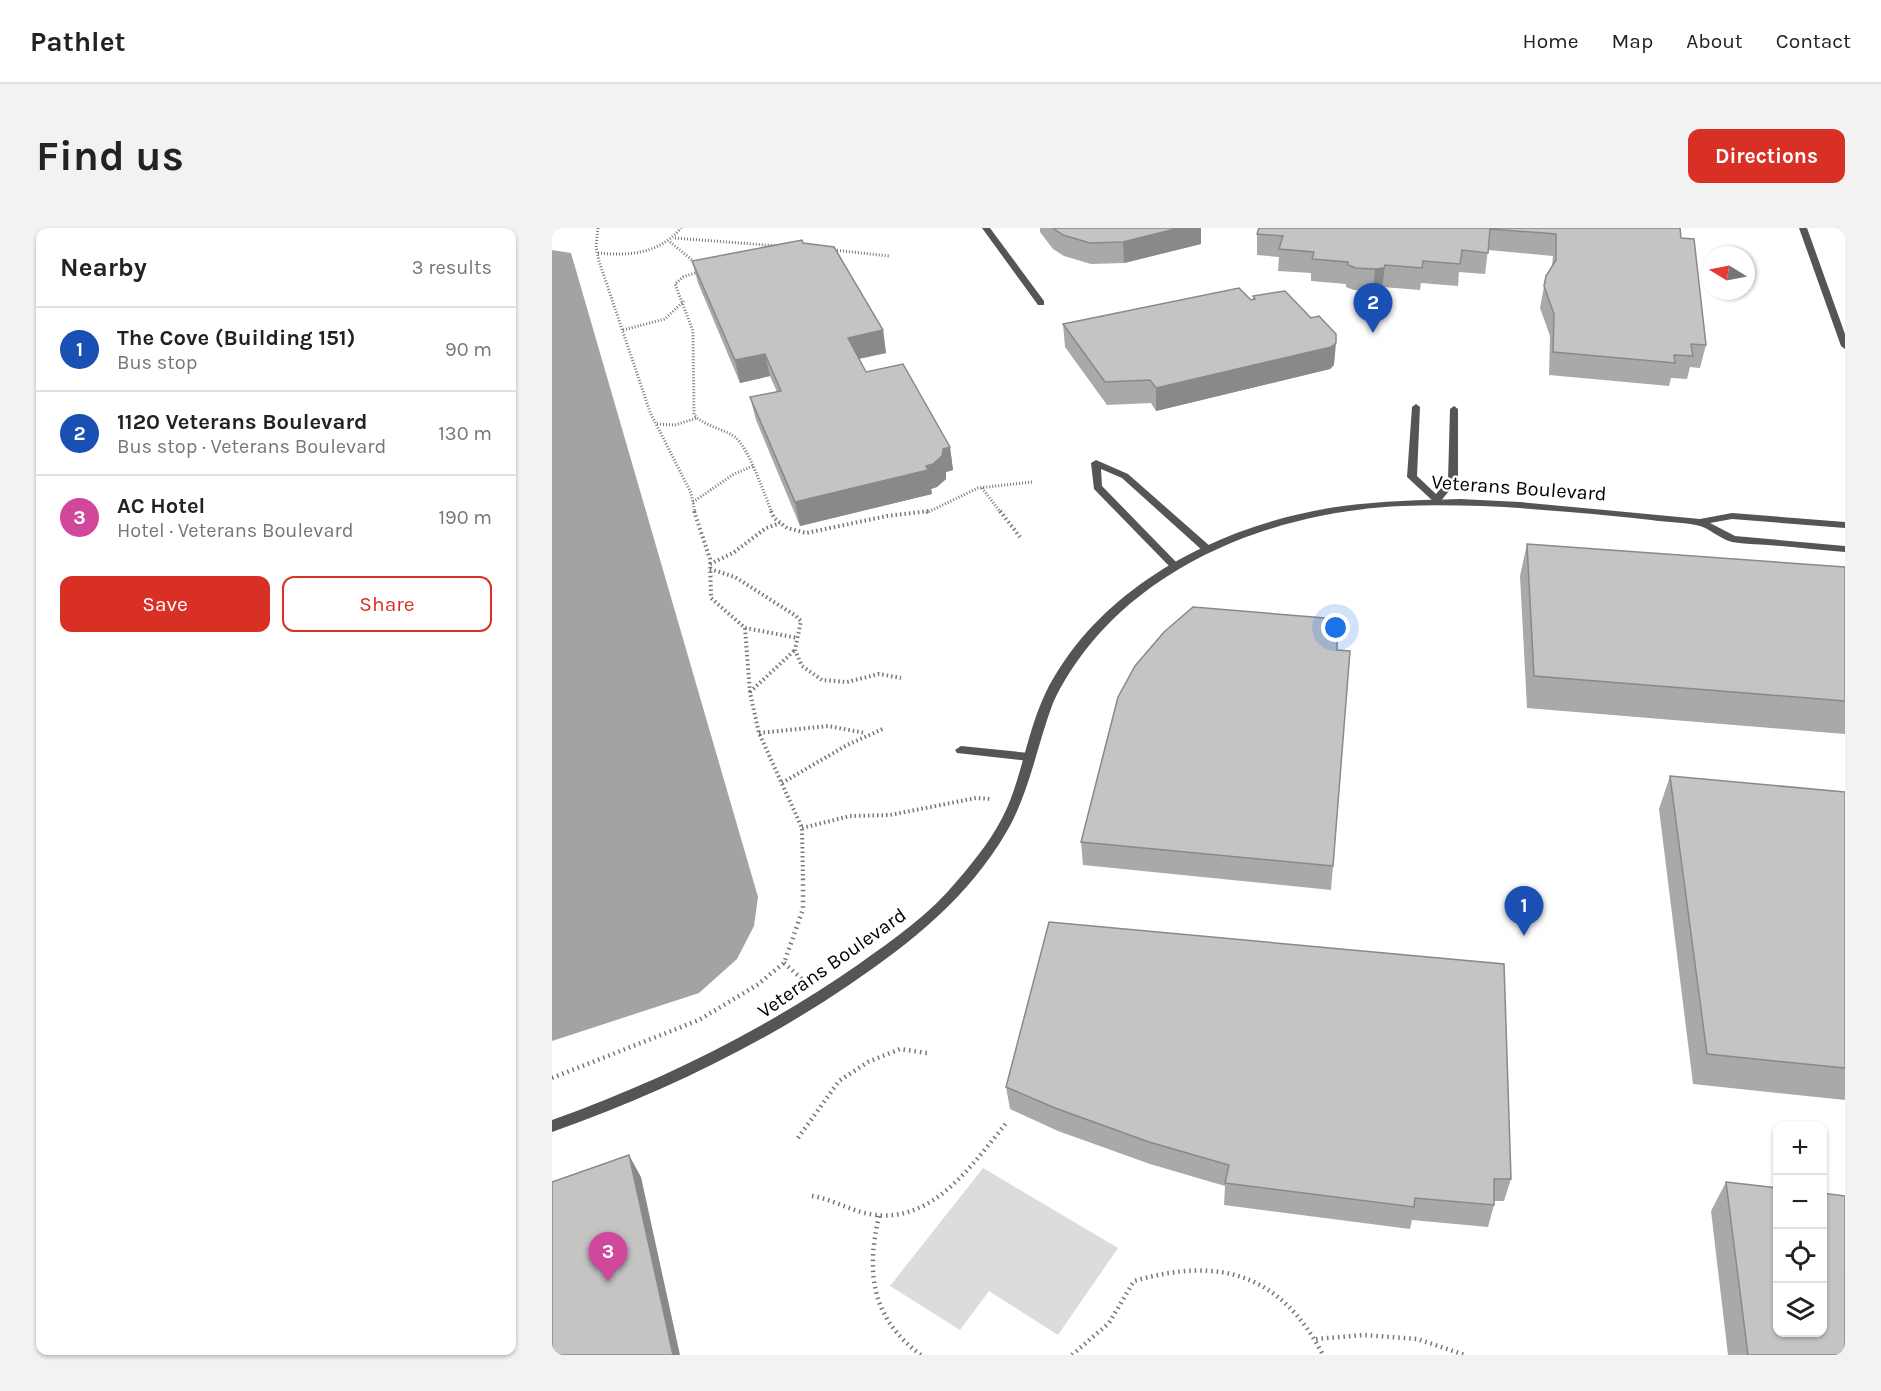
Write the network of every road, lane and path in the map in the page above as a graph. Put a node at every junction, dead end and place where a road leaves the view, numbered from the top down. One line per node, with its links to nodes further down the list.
1 (598, 228): 9 (path)
2 (681, 228): 5 (path)
3 (986, 228): 14 (street)
4 (1803, 228): 16 (street)
5 (675, 238): 6 (path); 7 (path)
6 (670, 242): 9 (path); 11 (path)
7 (781, 246)
8 (826, 249): 10 (path)
9 (598, 252): 15 (path)
10 (889, 256)
11 (701, 265)
12 (702, 271): 13 (path)
13 (684, 301): 15 (path); 19 (path)
14 (1041, 303)
15 (624, 330): 20 (path)
16 (1845, 346)
17 (1416, 407): 24 (street)
18 (1454, 409): 24 (street)
19 (697, 418): 20 (path); 21 (path)
20 (656, 424): 25 (path)
21 (753, 466): 25 (path); 27 (path)
22 (1032, 482): 23 (path)
23 (982, 488): 27 (path); 29 (path)
24 (1437, 500): 26 (street, Veterans Boulevard); 30 (street, Veterans Boulevard)
25 (693, 502): 33 (path)
26 (1700, 522): 28 (street, Veterans Boulevard); 31 (street, Veterans Boulevard)
27 (780, 523): 33 (path)
28 (1845, 525)
29 (1020, 537)
30 (1207, 549): 32 (street, Veterans Boulevard); 32 (street)
31 (1845, 549)
32 (1174, 565): 43 (street, Veterans Boulevard)
33 (710, 566): 34 (path); 35 (path)
34 (745, 628): 35 (path); 38 (path)
35 (798, 638): 36 (path)
36 (795, 650): 37 (path); 38 (path)
37 (901, 678)
38 (750, 693): 40 (path)
39 (885, 728): 41 (path)
40 (759, 733): 41 (path); 44 (path)
41 (866, 734): 44 (path)
42 (962, 750): 43 (street)
43 (1029, 758): 45 (street, Veterans Boulevard)
44 (782, 783): 46 (path)
45 (1016, 802): 46 (path); 52 (street, Veterans Boulevard)
46 (802, 828): 47 (path)
47 (784, 963): 48 (path); 50 (path)
48 (809, 986)
49 (927, 1053): 53 (path)
50 (552, 1078)
51 (1008, 1121): 55 (path)
52 (552, 1126)
53 (798, 1138)
54 (812, 1196): 55 (path)
55 (879, 1215): 57 (path)
56 (1317, 1339): 58 (path); 59 (path); 60 (path)
57 (921, 1355)
58 (1072, 1355)
59 (1323, 1355)
60 (1465, 1355)

